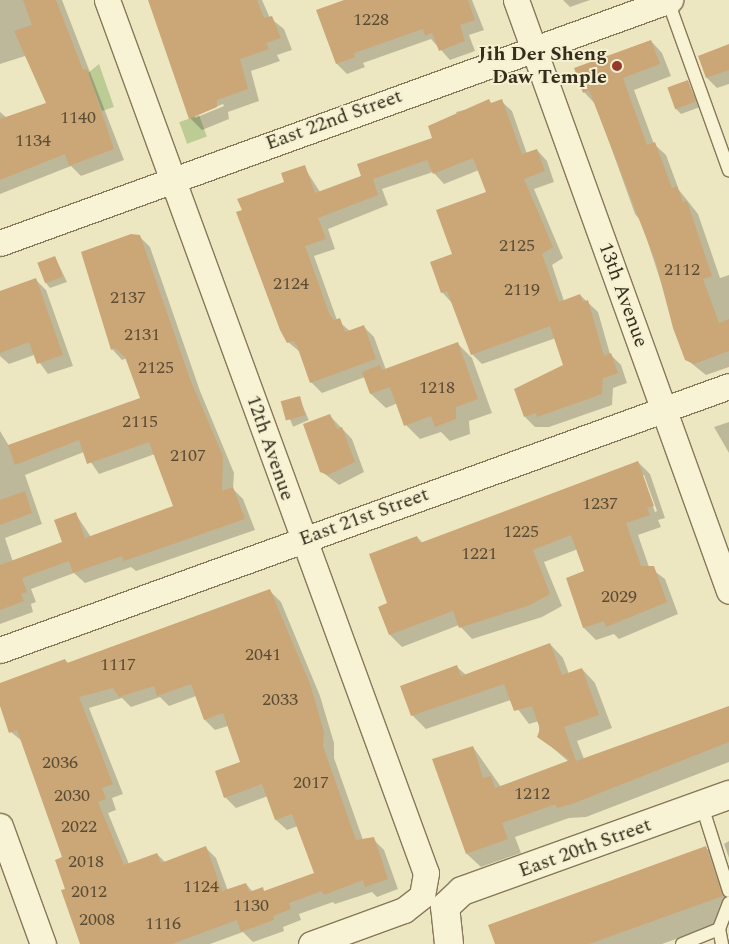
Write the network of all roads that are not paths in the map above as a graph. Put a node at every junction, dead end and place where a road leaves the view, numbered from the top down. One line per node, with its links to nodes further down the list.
1 (107, 0): 6 (street, 12th Avenue)
2 (516, 0): 4 (street, 13th Avenue)
3 (669, 0): 4 (street, East 22nd Street); 5 (lane)
4 (534, 46): 6 (street, East 22nd Street); 9 (street, 13th Avenue)
5 (729, 170)
6 (175, 179): 7 (street, East 22nd Street); 10 (street, 12th Avenue)
7 (0, 243)
8 (729, 386): 9 (street, East 21st Street)
9 (664, 410): 10 (street, East 21st Street); 11 (street, 13th Avenue)
10 (303, 540): 12 (street, East 21st Street); 17 (street, 12th Avenue)
11 (729, 591)
12 (0, 650)
13 (729, 795): 14 (street, East 20th Street)
14 (702, 806): 16 (lane); 17 (street, East 20th Street)
15 (0, 826): 20 (street)
16 (729, 891)
17 (434, 902): 21 (street, East 20th Street); 22 (street, 12th Avenue)
18 (729, 903): 19 (lane)
19 (719, 929): 23 (lane); 24 (lane)
20 (43, 944)
21 (312, 944)
22 (448, 944)
23 (682, 944)
24 (722, 944)

